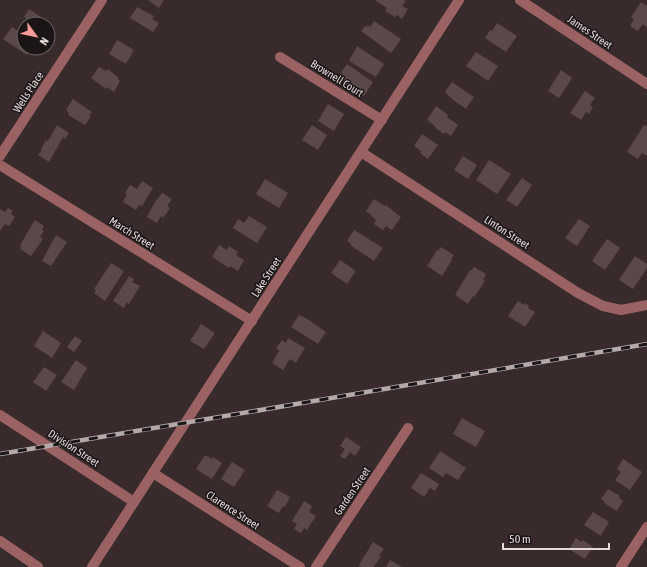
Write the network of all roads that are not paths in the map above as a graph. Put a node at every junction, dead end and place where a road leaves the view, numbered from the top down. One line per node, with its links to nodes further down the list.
1 (102, 0): 8 (street, Wells Place)
2 (459, 0): 6 (street, Lake Street)
3 (520, 0): 5 (street, James Street)
4 (280, 57): 6 (street, Brownell Court)
5 (647, 84)
6 (382, 120): 7 (street, Lake Street)
7 (361, 152): 10 (street, Linton Street); 11 (street, Lake Street)
8 (0, 156)
9 (0, 165): 11 (street, March Street)
10 (647, 306)
11 (252, 321): 14 (street, Lake Street)
12 (0, 415): 15 (street, Division Street)
13 (408, 428): 21 (street, Garden Street)
14 (154, 473): 15 (street, Lake Street); 20 (street, Clarence Street)
15 (134, 502): 19 (street, Lake Street)
16 (647, 527): 22 (street)
17 (0, 541): 18 (street)
18 (38, 567)
19 (92, 567)
20 (300, 567)
21 (316, 567)
22 (621, 567)

